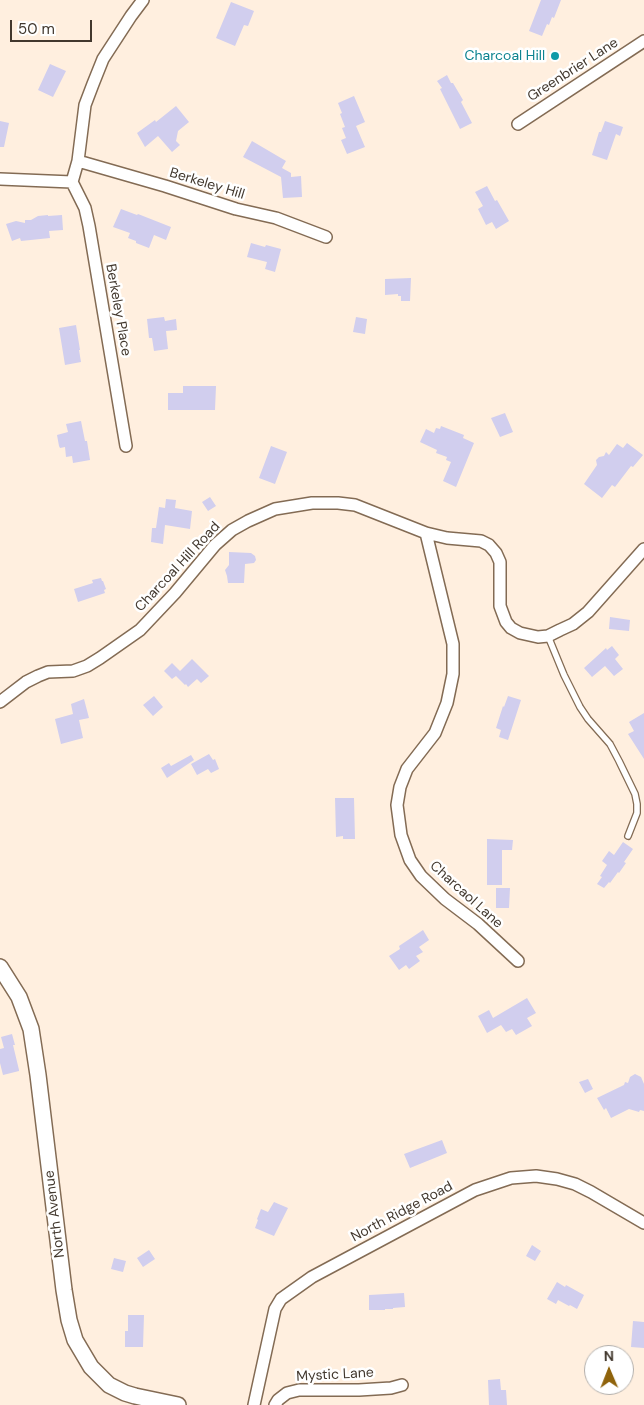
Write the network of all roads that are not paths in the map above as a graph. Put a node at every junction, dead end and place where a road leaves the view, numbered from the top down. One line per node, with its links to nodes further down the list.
1 (143, 0): 4 (street)
2 (644, 41): 3 (street, Greenbrier Lane)
3 (518, 124)
4 (78, 160): 6 (street); 7 (street, Berkeley Hill)
5 (0, 179): 6 (street)
6 (72, 182): 8 (street, Berkeley Place)
7 (326, 237)
8 (126, 446)
9 (426, 533): 11 (street, Charcoal Hill Road); 12 (street, Charcoal Hill Road); 14 (street, Charcaol Lane)
10 (644, 549): 11 (street)
11 (548, 636): 13 (lane)
12 (0, 702)
13 (628, 836)
14 (518, 961)
15 (0, 967): 18 (street, North Avenue)
16 (644, 1223): 19 (street, North Ridge Road)
17 (402, 1385): 20 (street, Mystic Lane)
18 (178, 1405)
19 (254, 1405)
20 (275, 1405)

